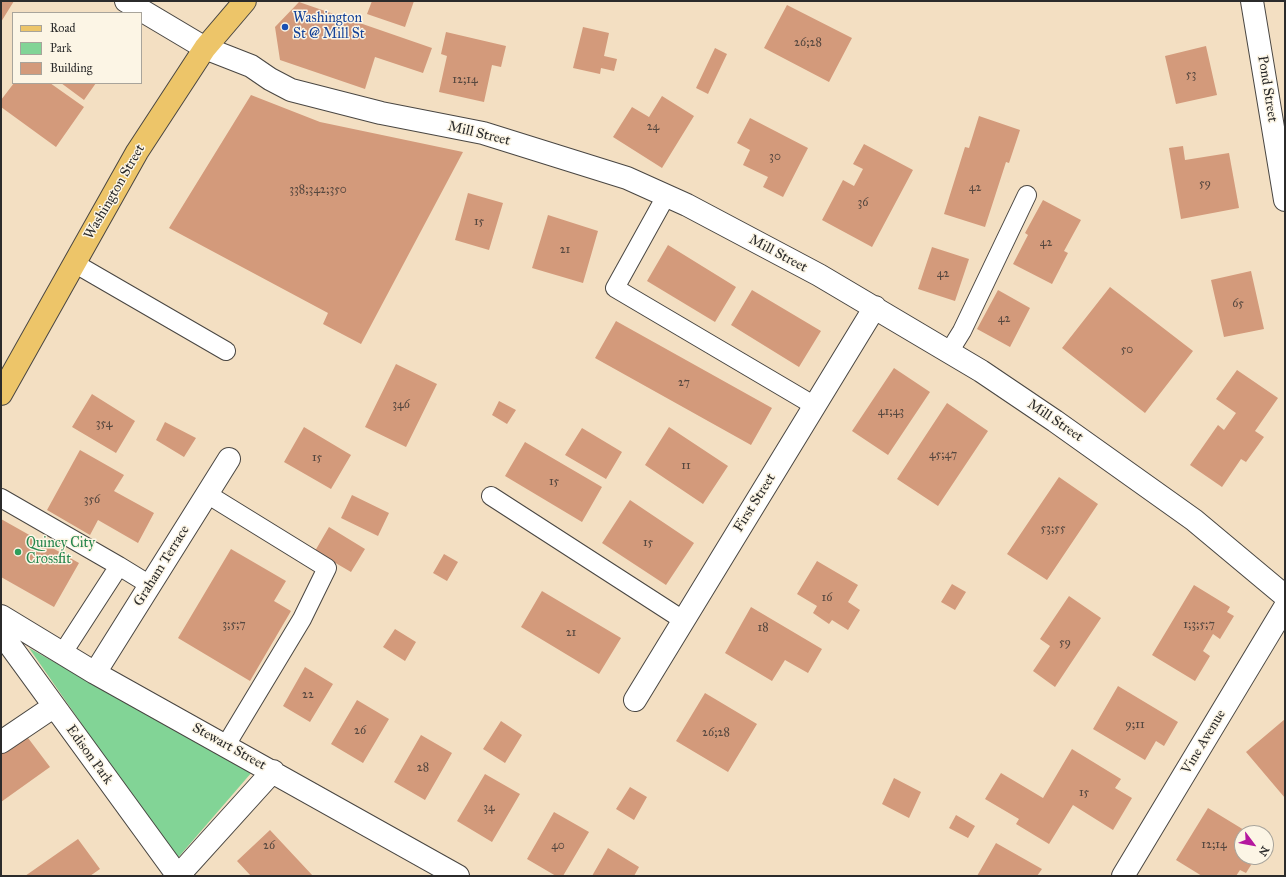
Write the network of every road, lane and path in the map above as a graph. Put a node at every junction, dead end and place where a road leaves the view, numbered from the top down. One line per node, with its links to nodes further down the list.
1 (126, 1): 4 (street, Mill Street)
2 (245, 1): 4 (main road, Washington Street)
3 (1252, 1): 7 (street, Pond Street)
4 (205, 48): 6 (street, Mill Street); 8 (main road, Washington Street)
5 (1027, 195): 11 (lane)
6 (666, 196): 9 (street, Mill Street); 13 (lane)
7 (1285, 200)
8 (74, 263): 10 (lane); 12 (main road, Washington Street)
9 (875, 307): 11 (street, Mill Street); 13 (street, First Street)
10 (226, 351)
11 (949, 352): 20 (street, Mill Street)
12 (1, 394)
13 (815, 406): 23 (street, First Street)
14 (229, 459): 15 (street, Graham Terrace)
15 (207, 494): 19 (street, Graham Terrace); 30 (lane)
16 (492, 496): 23 (lane)
17 (1, 498): 18 (lane)
18 (119, 566): 19 (lane); 25 (lane)
19 (150, 585): 26 (street, Graham Terrace)
20 (1285, 596)
21 (1285, 607): 34 (street, Vine Avenue)
22 (1, 616): 25 (street, Stewart Street)
23 (683, 620): 27 (street, First Street)
24 (1, 633): 28 (street, Edison Park)
25 (62, 654): 26 (street, Stewart Street)
26 (95, 673): 30 (street, Stewart Street)
27 (635, 700)
28 (53, 707): 29 (street); 32 (street, Edison Park)
29 (1, 742)
30 (226, 745): 31 (street, Stewart Street)
31 (273, 771): 32 (street); 33 (street, Stewart Street)
32 (178, 876)
33 (458, 876)
34 (1123, 876)

